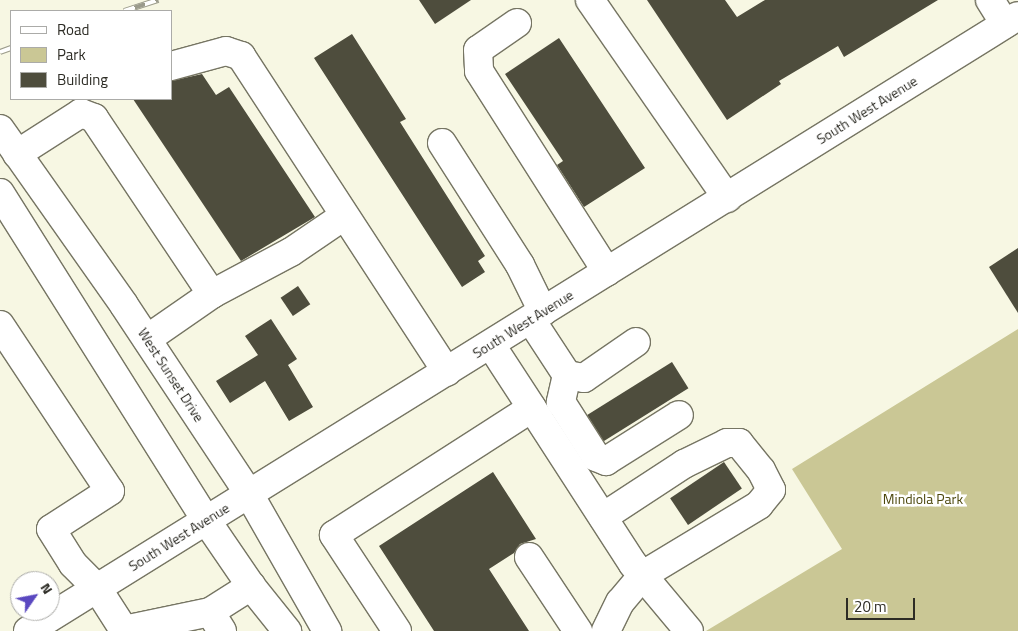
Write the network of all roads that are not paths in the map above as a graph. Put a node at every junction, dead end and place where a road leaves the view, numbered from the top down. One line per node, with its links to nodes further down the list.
1 (590, 0): 10 (street)
2 (990, 0): 3 (street)
3 (1012, 20): 10 (street, South West Avenue)
4 (517, 23): 13 (street)
5 (172, 66): 12 (street)
6 (86, 106): 9 (street); 14 (street)
7 (0, 129): 9 (street, West Sunset Drive)
8 (442, 143): 15 (street)
9 (17, 154): 17 (street, West Sunset Drive)
10 (727, 198): 13 (street, South West Avenue)
11 (4, 207): 26 (street)
12 (344, 216): 14 (street); 20 (street)
13 (608, 272): 15 (street, South West Avenue)
14 (212, 294): 17 (street)
15 (537, 316): 19 (street, South West Avenue); 21 (street)
16 (0, 326): 30 (street)
17 (147, 340): 24 (street, West Sunset Drive)
18 (636, 342): 21 (street)
19 (491, 345): 20 (street, South West Avenue); 22 (street)
20 (447, 372): 24 (street, South West Avenue)
21 (567, 375): 23 (street)
22 (532, 408): 25 (street); 36 (street)
23 (679, 415)
24 (248, 494): 26 (street, South West Avenue); 35 (street, West Sunset Drive)
25 (603, 517): 28 (street); 28 (street)
26 (206, 520): 29 (street); 30 (street, South West Avenue)
27 (528, 557): 37 (street)
28 (643, 575): 38 (street); 39 (street)
29 (250, 586): 31 (street); 34 (street)
30 (98, 588): 32 (street); 33 (street, South West Avenue)
31 (216, 622): 32 (street)
32 (123, 630)
33 (28, 631)
34 (287, 631)
35 (327, 631)
36 (397, 631)
37 (578, 631)
38 (606, 631)
39 (689, 631)

